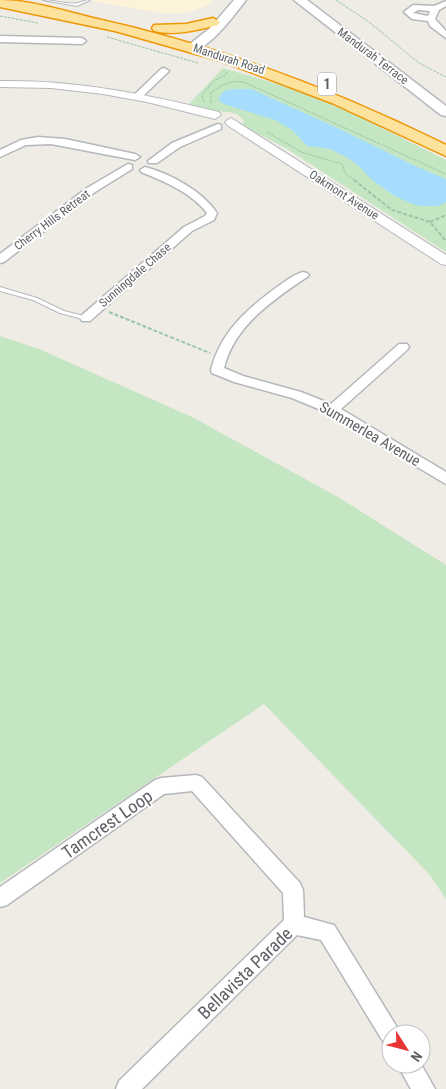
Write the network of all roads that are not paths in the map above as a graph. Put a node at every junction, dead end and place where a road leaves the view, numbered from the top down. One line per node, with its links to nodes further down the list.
1 (25, 0): 12 (highway, Mandurah Road / 1)
2 (45, 0): 3 (lane)
3 (88, 0)
4 (233, 0): 11 (main road)
5 (240, 0): 16 (main road)
6 (300, 0): 21 (main road, Mandurah Terrace)
7 (446, 3): 9 (street)
8 (0, 4): 16 (highway, Mandurah Road / 1)
9 (435, 10): 10 (street); 10 (street)
10 (431, 18): 13 (street)
11 (213, 22): 12 (highway); 16 (main road)
12 (159, 28): 16 (highway, Mandurah Road / 1)
13 (446, 35)
14 (0, 39): 15 (street)
15 (82, 41)
16 (195, 43): 23 (highway, Mandurah Road / 1); 24 (highway, Mandurah Road / 1)
17 (164, 71): 19 (street)
18 (0, 84): 19 (street, Oakmont Avenue)
19 (138, 96): 20 (street, Oakmont Avenue)
20 (186, 108): 22 (street, Oakmont Avenue)
21 (446, 112)
22 (220, 123): 26 (street, Cherry Hills Retreat); 28 (street, Oakmont Avenue)
23 (446, 138)
24 (446, 151)
25 (0, 154): 26 (street, Sunningdale Chase)
26 (141, 164): 27 (street, Cherry Hills Retreat); 31 (street, Sunningdale Chase)
27 (0, 260)
28 (446, 261)
29 (303, 275): 33 (street, Summerlea Avenue)
30 (0, 289): 31 (lane, Sunningdale Chase)
31 (86, 318)
32 (403, 347): 33 (street)
33 (332, 410): 34 (street, Summerlea Avenue)
34 (446, 479)
35 (0, 898): 36 (street, Tamcrest Loop)
36 (294, 924): 37 (street, Bellavista Parade); 39 (street, Bellavista Parade)
37 (381, 1032)
38 (414, 1074): 40 (street)
39 (127, 1089)
40 (424, 1089)

